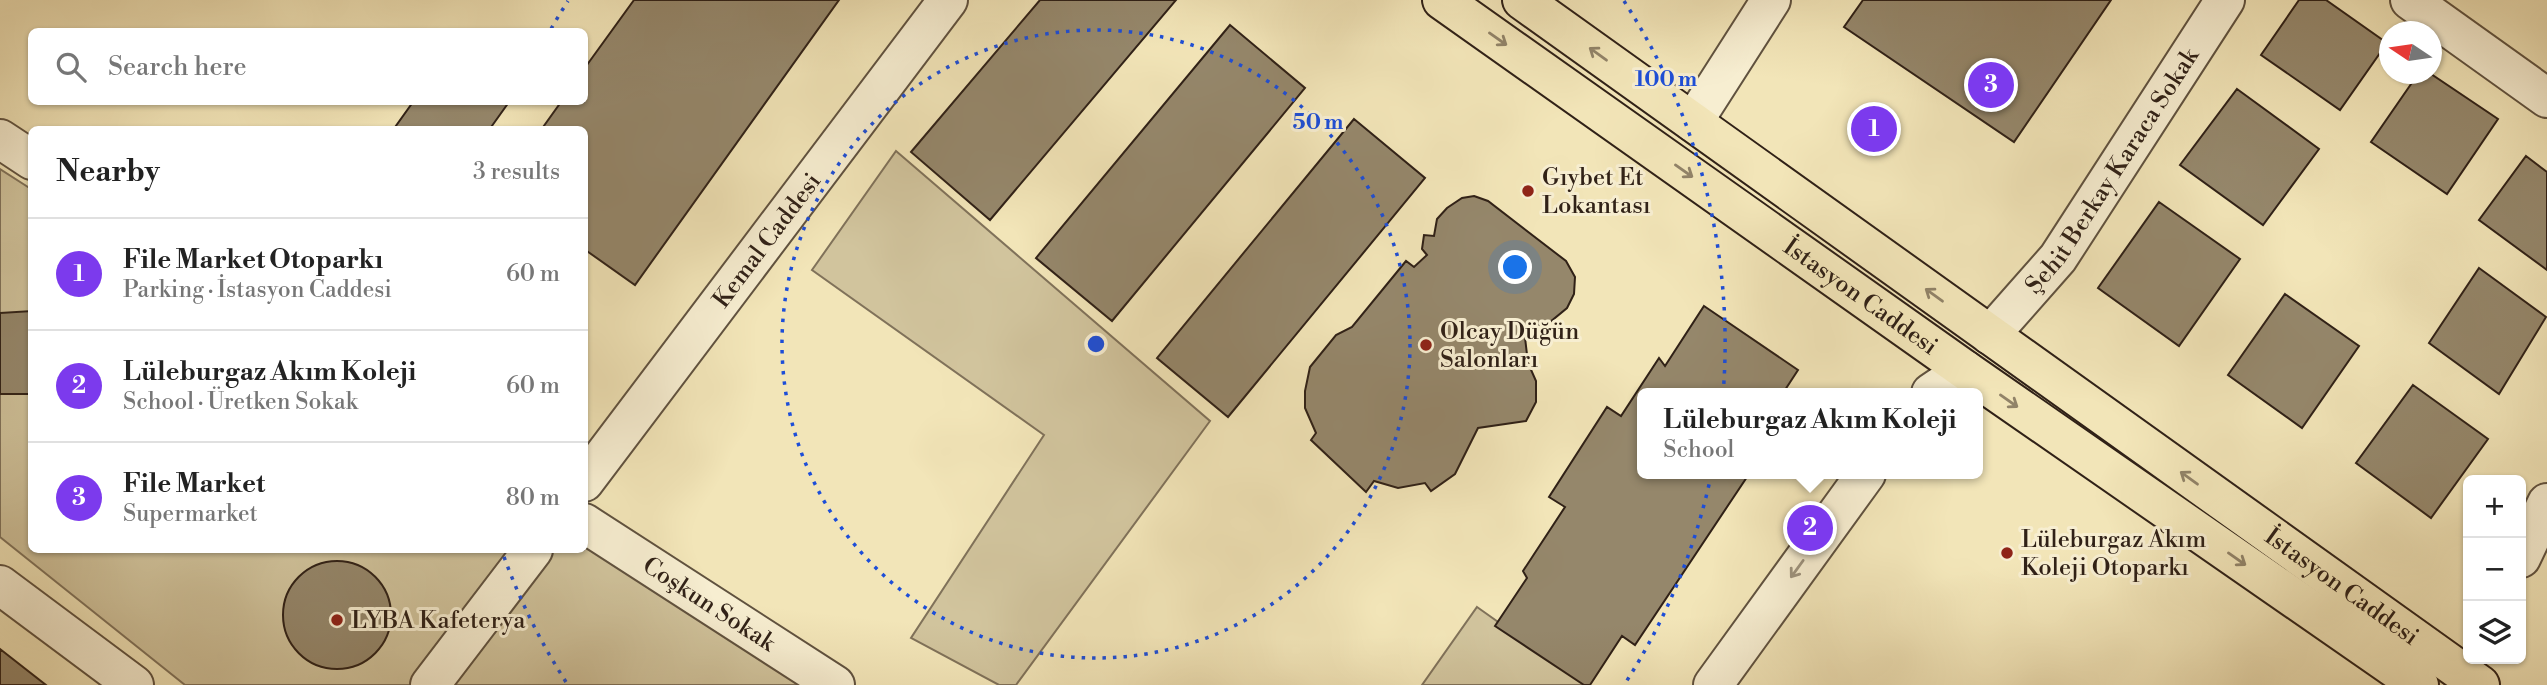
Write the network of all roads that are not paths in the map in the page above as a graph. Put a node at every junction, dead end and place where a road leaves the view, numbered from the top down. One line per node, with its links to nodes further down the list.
1 (948, 0): 14 (street, Kemal Caddesi)
2 (1442, 0): 12 (main road, İstasyon Caddesi, one-way to 12)
3 (1522, 0): 8 (main road, İstasyon Caddesi, one-way to 3)
4 (1771, 0): 8 (street)
5 (2225, 0): 11 (street, Şehit Berkay Karaca Sokak)
6 (2410, 0): 7 (street)
7 (2547, 98)
8 (1693, 122): 11 (main road, İstasyon Caddesi, one-way to 8)
9 (0, 139): 10 (street)
10 (28, 157)
11 (1990, 335): 12 (main road); 21 (main road, İstasyon Caddesi, one-way to 11)
12 (1965, 370): 13 (street); 26 (main road, İstasyon Caddesi, one-way to 26)
13 (1938, 388)
14 (588, 477)
15 (1862, 479): 25 (street, one-way to 25)
16 (2547, 503): 18 (street)
17 (588, 526): 24 (street, Coşkun Sokak)
18 (2526, 547)
19 (531, 553): 23 (street)
20 (0, 585): 22 (street)
21 (2469, 676)
22 (134, 685)
23 (430, 685)
24 (835, 685)
25 (1713, 685)
26 (2419, 685)

